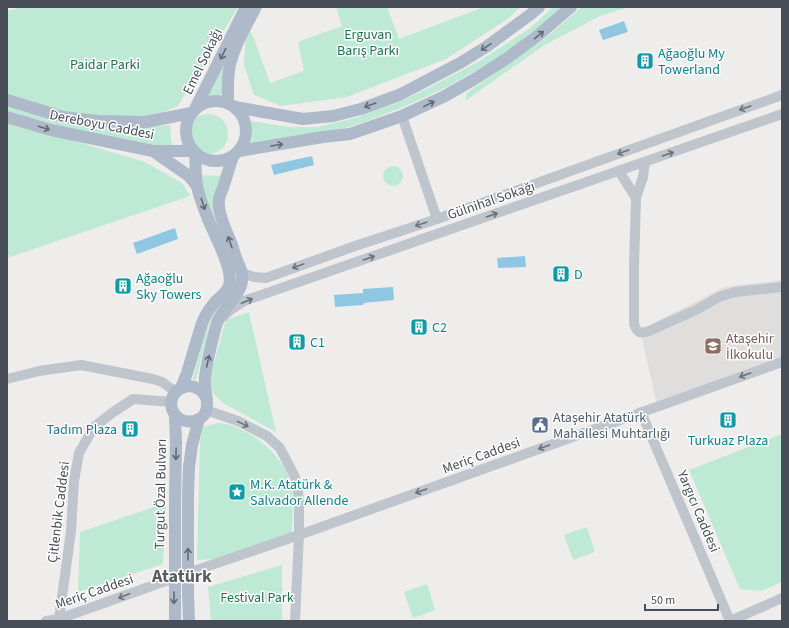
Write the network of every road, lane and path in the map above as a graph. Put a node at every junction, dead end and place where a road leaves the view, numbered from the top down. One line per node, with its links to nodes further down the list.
1 (246, 7): 8 (main road, Emel Sokağı, one-way to 8)
2 (256, 7): 7 (main road, Emel Sokağı)
3 (539, 7): 7 (main road, one-way to 7)
4 (571, 7): 10 (main road, one-way to 4)
5 (782, 95): 19 (street, Gülnihal Sokağı, one-way to 19)
6 (7, 100): 8 (main road, Dereboyu Caddesi)
7 (232, 105): 8 (main road); 14 (main road)
8 (194, 110): 13 (main road)
9 (782, 114): 15 (street, Gülnihal Sokağı, one-way to 9)
10 (402, 116): 14 (main road, one-way to 10); 19 (street)
11 (7, 117): 12 (main road, Dereboyu Caddesi, one-way to 12)
12 (152, 151): 13 (main road, Dereboyu Caddesi); 17 (main road)
13 (194, 152): 14 (main road); 17 (main road)
14 (236, 153): 20 (main road, one-way to 14)
15 (645, 162): 16 (street, Gülnihal Sokağı); 18 (street)
16 (619, 171): 18 (street); 22 (street, Gülnihal Sokağı, one-way to 16)
17 (197, 186): 25 (main road, one-way to 25)
18 (636, 198): 21 (street)
19 (437, 219): 20 (street, Gülnihal Sokağı, one-way to 20)
20 (242, 273): 22 (main road, Turgut Özal Bulvarı)
21 (782, 287)
22 (216, 324): 26 (main road, Turgut Özal Bulvarı, one-way to 22)
23 (782, 362): 27 (street, Meriç Caddesi, one-way to 27)
24 (7, 379): 25 (street)
25 (176, 394): 26 (main road); 28 (main road, Turgut Özal Bulvarı); 33 (street, Çitlenbik Caddesi)
26 (204, 410): 28 (main road); 29 (street, one-way to 29); 30 (main road, Turgut Özal Bulvarı, one-way to 26)
27 (641, 412): 29 (street, Meriç Caddesi, one-way to 29); 38 (street, Yargıcı Caddesi)
28 (175, 415): 31 (main road, Turgut Özal Bulvarı, one-way to 31)
29 (299, 535): 30 (street, Meriç Caddesi); 37 (street)
30 (188, 573): 36 (main road, Turgut Özal Bulvarı)
31 (174, 578): 33 (street, Meriç Caddesi, one-way to 33); 35 (main road, Turgut Özal Bulvarı, one-way to 35)
32 (782, 598): 38 (street)
33 (59, 619): 34 (street, Meriç Caddesi)
34 (46, 621)
35 (175, 621)
36 (189, 621)
37 (295, 621)
38 (730, 621)

